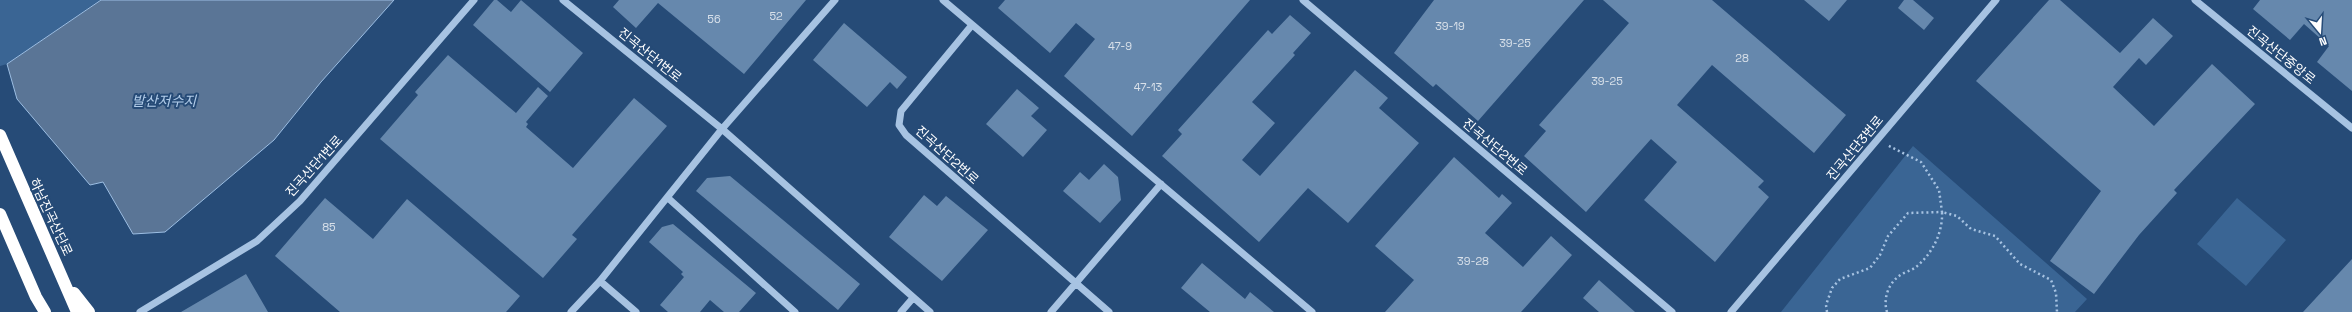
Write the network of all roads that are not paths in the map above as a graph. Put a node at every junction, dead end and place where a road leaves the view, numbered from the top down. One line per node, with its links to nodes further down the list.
1 (474, 0): 24 (street, 진곡산단1번로)
2 (562, 0): 10 (street, 진곡산단1번로)
3 (835, 0): 10 (street)
4 (943, 0): 8 (street)
5 (1302, 0): 33 (street, 진곡산단2번로)
6 (1996, 0): 34 (street, 진곡산단3번로)
7 (2195, 0): 9 (street, 진곡산단중앙로)
8 (972, 25): 12 (street); 16 (street, 진곡산단2번로)
9 (2352, 128)
10 (722, 129): 13 (street); 19 (street)
11 (0, 135): 17 (highway, 하남진곡산단로)
12 (1161, 184): 16 (street); 32 (street)
13 (668, 198): 15 (street); 27 (street)
14 (0, 214): 18 (highway)
15 (600, 281): 25 (street); 26 (street)
16 (1075, 283): 30 (street); 31 (street, 진곡산단2번로)
17 (66, 284): 22 (highway, 하남진곡산단로); 23 (highway)
18 (36, 297): 20 (highway); 21 (highway)
19 (913, 298): 28 (street); 29 (street)
20 (40, 312)
21 (45, 312)
22 (77, 312)
23 (90, 312)
24 (140, 312)
25 (570, 312)
26 (636, 312)
27 (796, 312)
28 (901, 312)
29 (930, 312)
30 (1051, 312)
31 (1109, 312)
32 (1312, 312)
33 (1672, 312)
34 (1731, 312)

